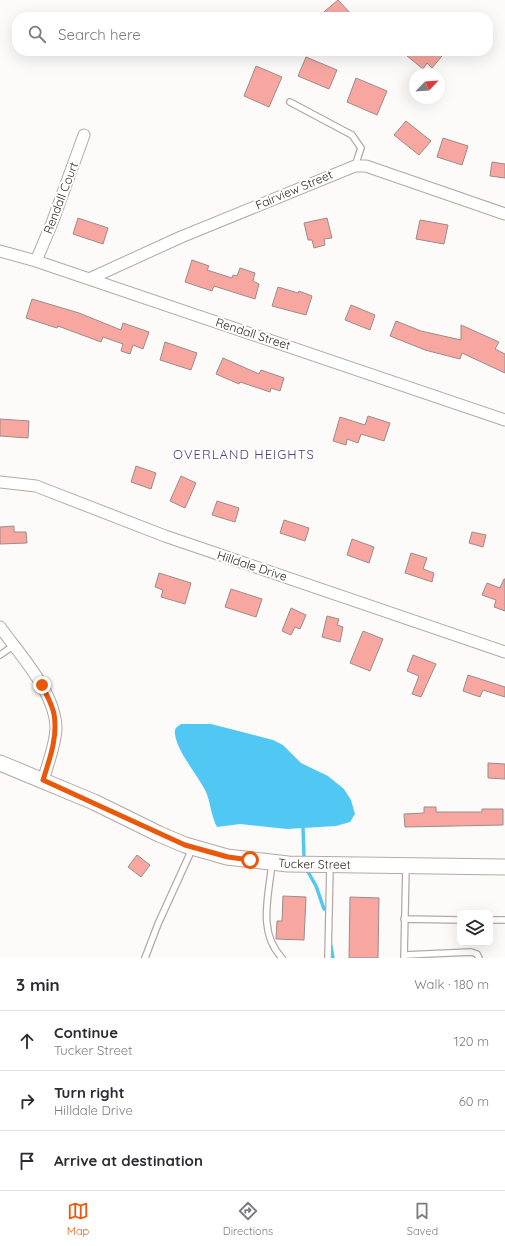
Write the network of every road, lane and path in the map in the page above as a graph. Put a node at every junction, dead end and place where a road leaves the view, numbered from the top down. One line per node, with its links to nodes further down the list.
1 (290, 102): 3 (lane)
2 (84, 135): 6 (street, Rendall Court)
3 (355, 166): 4 (street); 7 (street, Fairview Street)
4 (505, 214)
5 (0, 251): 6 (street, Rendall Street)
6 (36, 261): 7 (street, Rendall Street)
7 (89, 279): 8 (street, Rendall Street)
8 (505, 420)
9 (0, 482): 12 (street, Hilldale Drive)
10 (0, 627): 11 (street)
11 (13, 646): 13 (lane); 15 (street)
12 (505, 652)
13 (0, 655)
14 (0, 763): 15 (street, Tucker Street)
15 (43, 780): 16 (street, Tucker Street)
16 (193, 847): 17 (street, Tucker Street); 26 (lane)
17 (272, 863): 18 (street, Tucker Street); 27 (lane)
18 (330, 865): 19 (street, Tucker Street); 28 (lane)
19 (406, 866): 20 (street, Tucker Street); 21 (lane)
20 (505, 867)
21 (404, 919): 22 (lane); 25 (lane)
22 (457, 920)
23 (493, 920): 24 (lane)
24 (505, 920)
25 (404, 956): 29 (lane)
26 (145, 958)
27 (282, 958)
28 (328, 958)
29 (479, 958)

